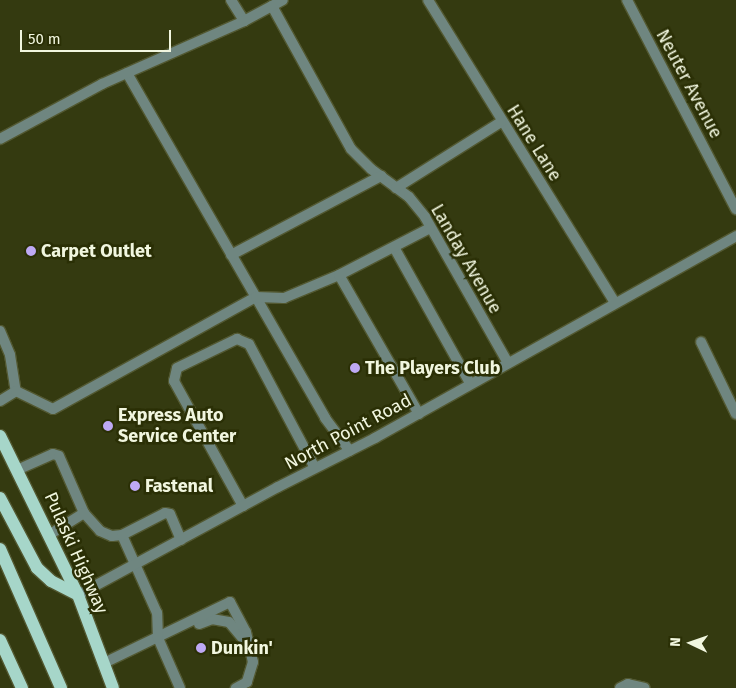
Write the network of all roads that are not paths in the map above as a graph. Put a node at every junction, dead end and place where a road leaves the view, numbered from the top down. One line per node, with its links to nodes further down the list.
1 (231, 0): 6 (street)
2 (284, 0): 5 (street)
3 (428, 0): 8 (street, Hane Lane)
4 (627, 0): 12 (street, Neuter Avenue)
5 (272, 6): 6 (street); 10 (street, Landay Avenue)
6 (244, 22): 7 (street)
7 (127, 73): 9 (street); 16 (street)
8 (501, 122): 11 (street); 19 (street, Hane Lane)
9 (0, 139)
10 (381, 176): 11 (street, Landay Avenue); 16 (street)
11 (396, 188): 13 (street, Landay Avenue)
12 (736, 209)
13 (430, 228): 15 (street); 22 (street, Landay Avenue)
14 (736, 236): 19 (street, North Point Road)
15 (395, 249): 17 (street); 23 (street)
16 (231, 255): 18 (street)
17 (339, 275): 18 (street); 26 (street)
18 (256, 297): 24 (street); 29 (street)
19 (615, 303): 22 (street, North Point Road)
20 (0, 331): 24 (street)
21 (700, 342): 27 (street)
22 (508, 363): 23 (street, North Point Road)
23 (470, 382): 26 (street, North Point Road)
24 (16, 391): 25 (street)
25 (0, 401)
26 (419, 414): 29 (street, North Point Road)
27 (736, 414)
28 (0, 436): 31 (main road, Pulaski Highway)
29 (350, 451): 30 (street, North Point Road)
30 (315, 468): 33 (street, North Point Road); 33 (street)
31 (17, 470): 34 (street); 35 (main road, Pulaski Highway)
32 (0, 498): 40 (main road)
33 (243, 506): 37 (street, North Point Road)
34 (84, 513): 35 (street); 36 (street)
35 (49, 535): 40 (main road, Pulaski Highway)
36 (122, 535): 37 (street); 39 (street)
37 (181, 540): 39 (street, North Point Road)
38 (0, 549): 47 (main road)
39 (136, 564): 40 (street, North Point Road); 42 (street)
40 (78, 595): 45 (main road, Pulaski Highway)
41 (170, 632): 42 (street); 44 (street); 44 (street)
42 (158, 638): 45 (street); 49 (street)
43 (0, 640): 46 (main road)
44 (248, 645): 50 (street)
45 (104, 663): 48 (main road, Pulaski Highway)
46 (22, 688)
47 (60, 688)
48 (113, 688)
49 (180, 688)
50 (236, 688)
51 (620, 688): 52 (street)
52 (645, 688)

